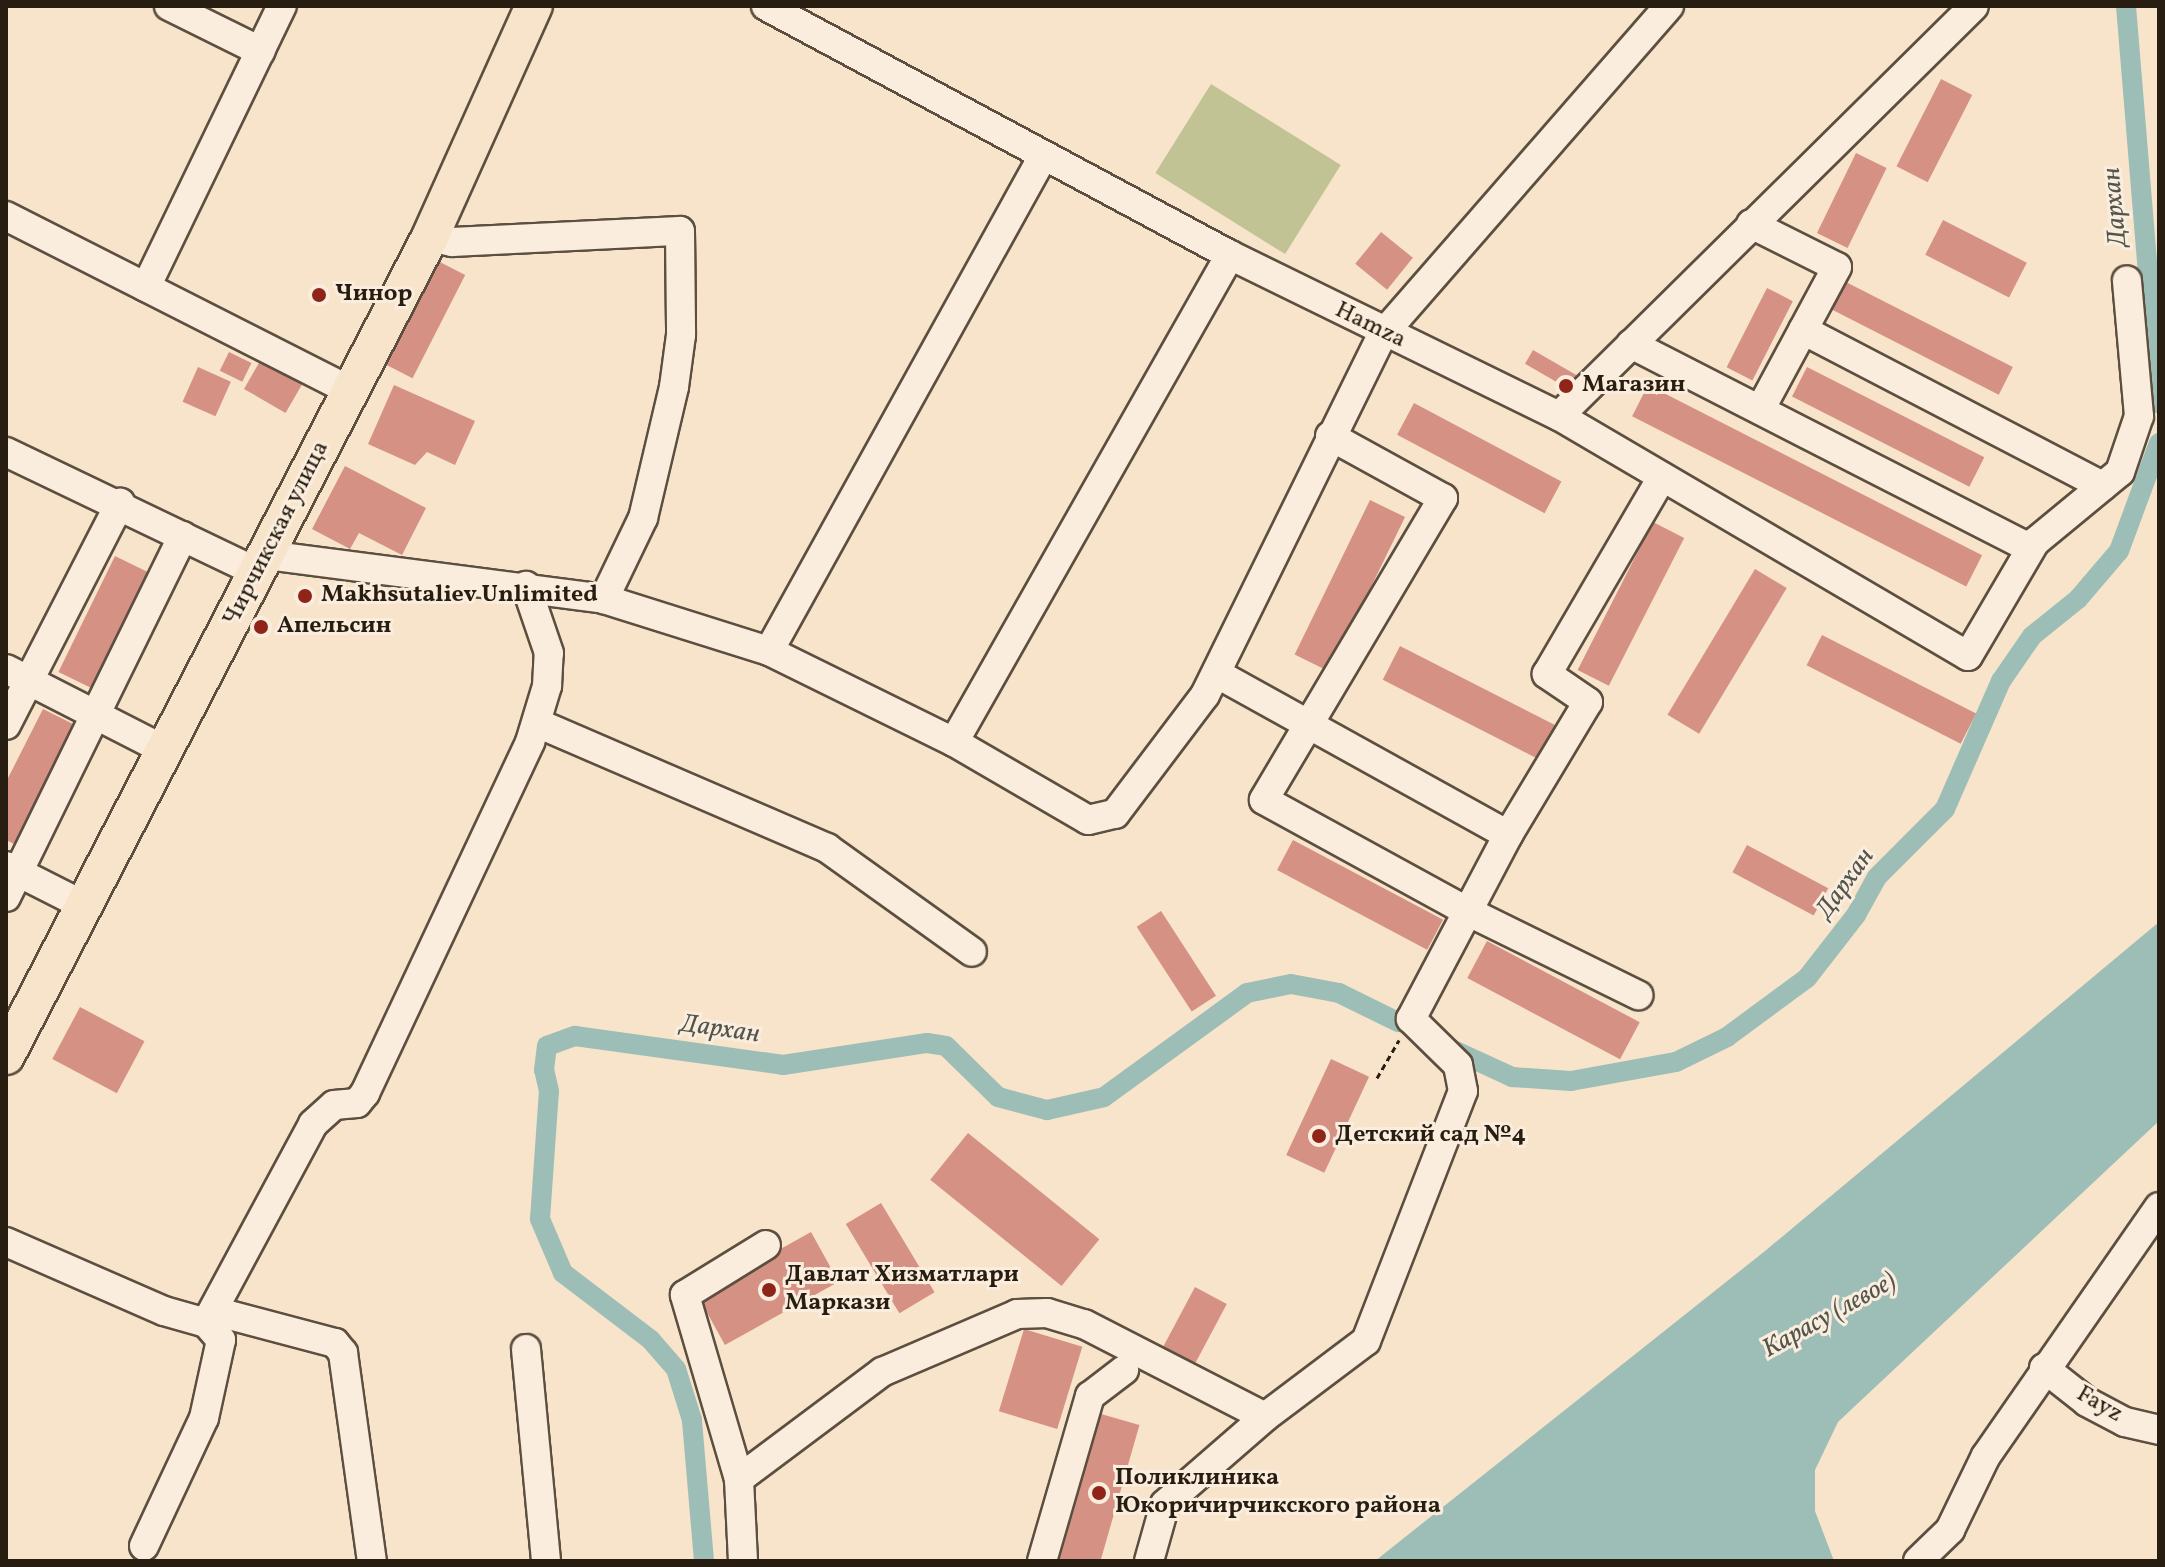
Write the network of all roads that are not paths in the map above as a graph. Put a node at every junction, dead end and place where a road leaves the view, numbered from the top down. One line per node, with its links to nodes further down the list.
1 (169, 6): 7 (street)
2 (282, 6): 7 (street)
3 (534, 6): 11 (main road, Чирчикская улица)
4 (766, 6): 8 (street, Hamza)
5 (1669, 6): 16 (street)
6 (1974, 6): 10 (street)
7 (260, 51): 14 (street)
8 (1042, 158): 12 (street, Hamza); 31 (street)
9 (6, 216): 14 (street)
10 (1751, 224): 15 (street); 17 (street)
11 (430, 237): 18 (main road, Чирчикская улица); 30 (street)
12 (1230, 255): 16 (street, Hamza); 38 (street)
13 (2127, 281): 24 (street)
14 (146, 287): 18 (street)
15 (1803, 330): 19 (street); 24 (street)
16 (1383, 334): 20 (street, Hamza); 21 (street)
17 (1631, 344): 19 (street); 20 (street)
18 (351, 391): 28 (main road, Чирчикская улица)
19 (1760, 410): 27 (street)
20 (1559, 416): 23 (street, Hamza)
21 (1330, 436): 33 (street); 37 (street)
22 (6, 452): 25 (street)
23 (1662, 477): 24 (street, Hamza); 40 (street)
24 (2103, 486)
25 (120, 503): 26 (street); 32 (street)
26 (183, 536): 28 (street); 34 (street)
27 (2024, 545)
28 (262, 564): 29 (street); 39 (main road, Чирчикская улица)
29 (526, 586): 30 (street); 35 (street)
30 (604, 599): 31 (street)
31 (769, 651): 38 (street)
32 (16, 674): 34 (street); 36 (street)
33 (1215, 677): 37 (street); 38 (street)
34 (95, 715): 39 (street); 41 (street)
35 (537, 723): 45 (street); 51 (street)
36 (6, 725)
37 (1308, 728): 40 (street); 44 (street)
38 (954, 742)
39 (164, 750): 43 (main road, Чирчикская улица)
40 (1508, 835): 44 (street)
41 (12, 869): 42 (street); 43 (street)
42 (6, 897)
43 (85, 906): 47 (main road, Чирчикская улица)
44 (1467, 911): 46 (street); 55 (street)
45 (972, 952)
46 (1638, 995)
47 (6, 1056)
48 (2159, 1207): 53 (street)
49 (6, 1242): 51 (street)
50 (766, 1245): 57 (street)
51 (210, 1317): 58 (street); 59 (street)
52 (526, 1349): 60 (street)
53 (2044, 1368): 56 (street, Fayz); 64 (street)
54 (1124, 1370): 62 (street)
55 (1265, 1417): 57 (street); 63 (street)
56 (2159, 1430)
57 (739, 1479): 61 (street)
58 (144, 1546)
59 (372, 1561)
60 (546, 1561)
61 (743, 1561)
62 (1042, 1561)
63 (1149, 1561)
64 (1918, 1561)

